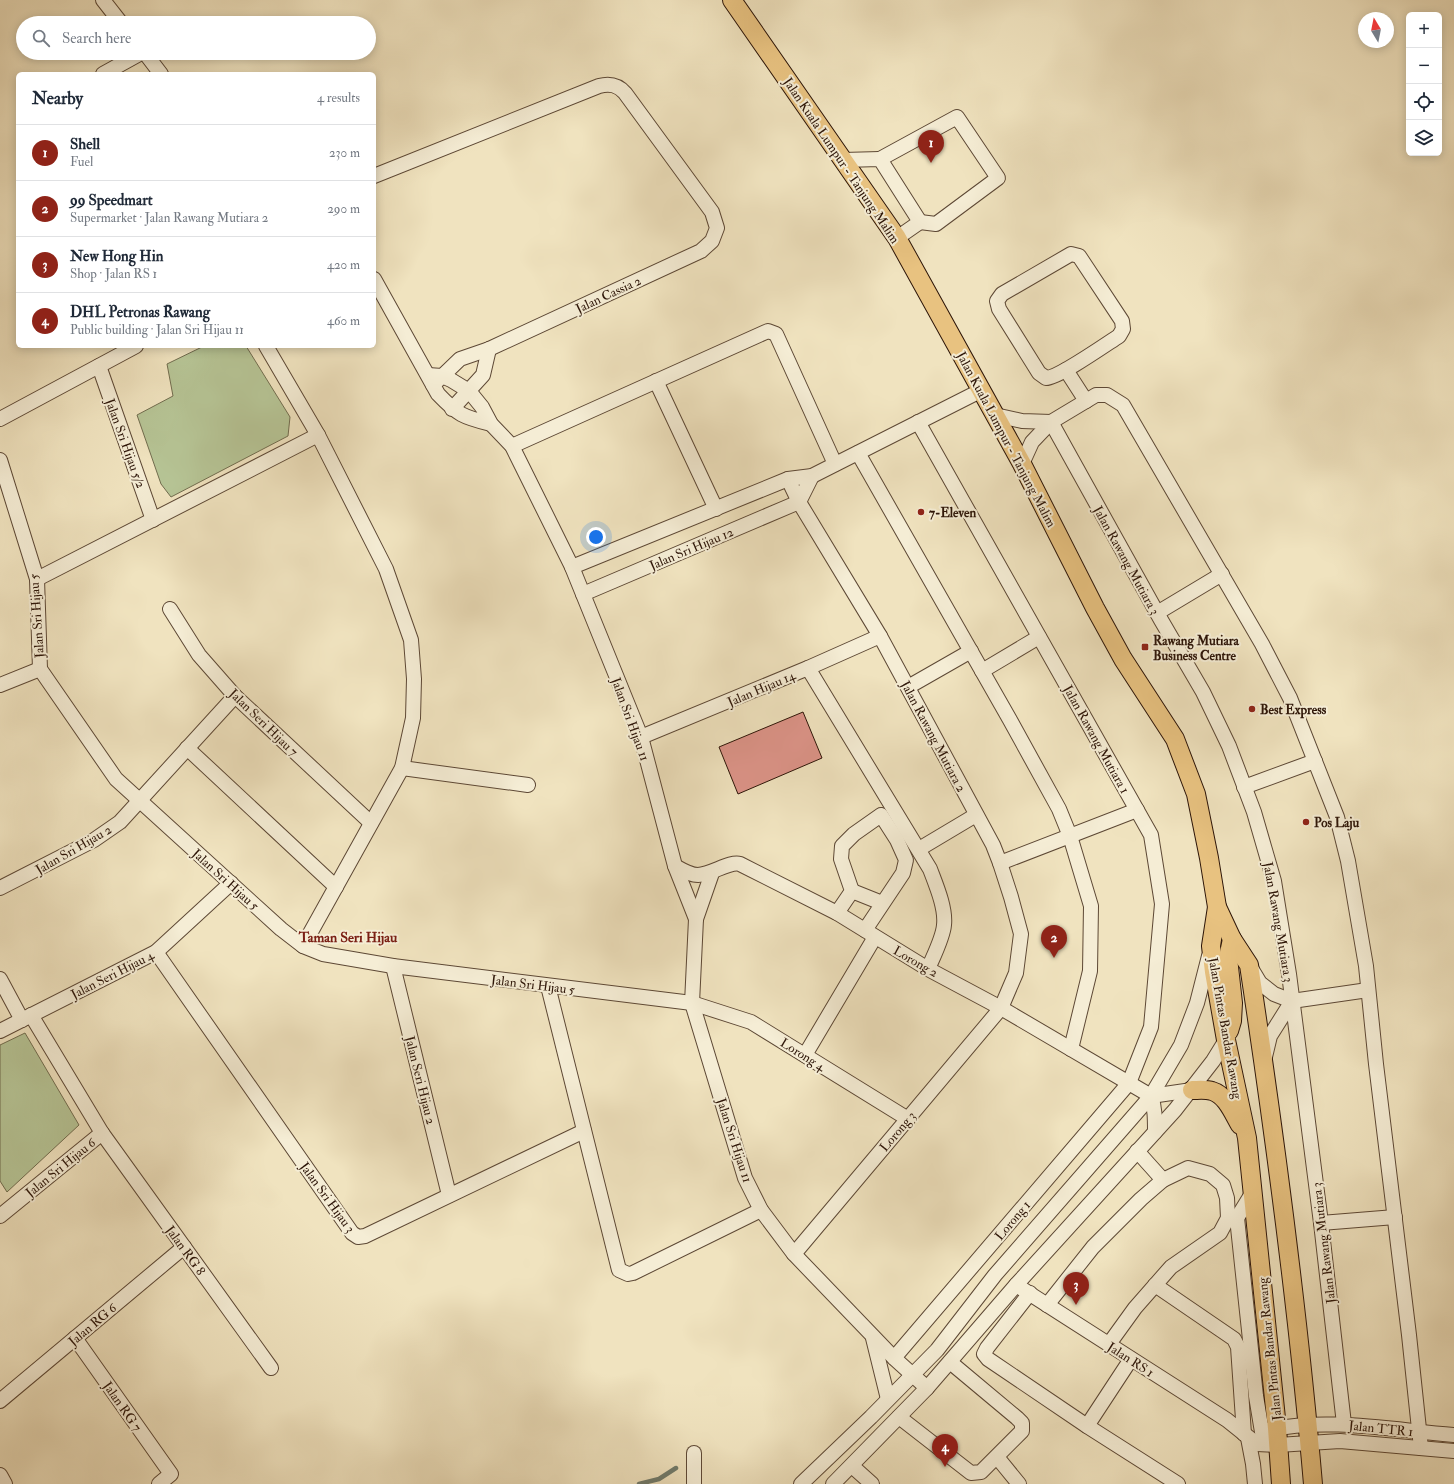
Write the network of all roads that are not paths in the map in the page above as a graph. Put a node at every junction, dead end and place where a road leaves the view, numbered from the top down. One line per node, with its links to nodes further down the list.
1 (103, 0): 3 (street)
2 (732, 0): 9 (main road, Jalan Kuala Lumpur - Tanjung Malim)
3 (116, 16)
4 (128, 60): 6 (street)
5 (150, 60): 7 (street)
6 (107, 72)
7 (159, 72)
8 (880, 158): 9 (street); 11 (street); 11 (street)
9 (843, 160): 12 (main road, Jalan Kuala Lumpur - Tanjung Malim)
10 (376, 175): 16 (street, Jalan Cassia 2)
11 (920, 222): 12 (street)
12 (897, 238): 21 (main road, Jalan Kuala Lumpur - Tanjung Malim)
13 (376, 282): 19 (street)
14 (132, 348): 17 (street)
15 (267, 348): 30 (street)
16 (489, 349): 19 (street, Jalan Cassia 2); 22 (street)
17 (99, 366): 26 (street); 40 (street, Jalan Sri Hijau 5/2)
18 (1066, 370): 18 (street); 23 (street)
19 (434, 379): 22 (street, Jalan Sri Hijau 11); 24 (street)
20 (656, 381): 31 (street); 34 (street); 39 (street)
21 (982, 390): 25 (main road, Jalan Kuala Lumpur - Tanjung Malim); 27 (street)
22 (469, 391): 24 (street); 29 (street, Jalan Sri Hijau 11)
23 (1086, 401): 28 (street); 42 (street)
24 (452, 409): 29 (street)
25 (995, 415): 28 (street); 35 (main road, Jalan Kuala Lumpur - Tanjung Malim)
26 (0, 419)
27 (918, 422): 32 (street); 48 (street, Jalan Rawang Mutiara 1)
28 (1051, 422): 35 (street); 46 (street, Jalan Rawang Mutiara 3)
29 (491, 424): 31 (street, Jalan Sri Hijau 11)
30 (318, 435): 40 (street); 59 (street)
31 (512, 446): 41 (street, Jalan Sri Hijau 11)
32 (858, 453): 34 (street); 49 (street)
33 (0, 460): 43 (street, Jalan Sri Hijau 5)
34 (835, 464): 36 (street)
35 (1022, 464): 76 (main road, Jalan Kuala Lumpur - Tanjung Malim)
36 (812, 476): 37 (street, Jalan Sri Hijau 12); 38 (street)
37 (788, 479): 38 (street, Jalan Rawang Mutiara 2); 39 (street, Jalan Sri Hijau 12)
38 (799, 502): 44 (street, Jalan Sri Hijau 12); 47 (street, Jalan Rawang Mutiara 2)
39 (716, 509): 41 (street, Jalan Sri Hijau 12)
40 (153, 520): 43 (street)
41 (572, 567): 44 (street, Jalan Sri Hijau 11)
42 (1222, 574): 46 (street); 58 (street)
43 (37, 579): 51 (street, Jalan Sri Hijau 5)
44 (583, 594): 56 (street, Jalan Sri Hijau 11)
45 (170, 609): 55 (street, Jalan Seri Hijau 7)
46 (1157, 613): 61 (street, Jalan Rawang Mutiara 3)
47 (880, 636): 50 (street, Jalan Hijau 14); 54 (street, Jalan Rawang Mutiara 2)
48 (1040, 637): 52 (street); 63 (street, Jalan Rawang Mutiara 1)
49 (970, 651): 52 (street); 54 (street)
50 (808, 668): 56 (street, Jalan Hijau 14); 67 (street)
51 (40, 669): 53 (street); 62 (street, Jalan Sri Hijau 5)
52 (982, 671): 66 (street)
53 (0, 685)
54 (908, 687): 64 (street, Jalan Rawang Mutiara 2)
55 (235, 696): 57 (street, Jalan Sri Hijau 2); 65 (street, Jalan Seri Hijau 7)
56 (641, 737): 69 (street, Jalan Sri Hijau 11)
57 (187, 748): 62 (street, Jalan Sri Hijau 2); 73 (street)
58 (1315, 761): 61 (street); 89 (street)
59 (402, 768): 60 (street); 65 (street)
60 (528, 786)
61 (1244, 787): 90 (street, Jalan Rawang Mutiara 3)
62 (139, 800): 71 (street, Jalan Sri Hijau 5); 72 (street, Jalan Sri Hijau 2)
63 (1137, 810): 66 (street); 99 (street, Jalan Rawang Mutiara 1)
64 (976, 815): 67 (street); 68 (street, Jalan Rawang Mutiara 2)
65 (371, 823): 73 (street)
66 (1070, 836): 68 (street); 96 (street)
67 (919, 849): 86 (street)
68 (1000, 863): 92 (street, Jalan Rawang Mutiara 2)
69 (675, 866): 70 (street, Lorong 2); 78 (street, Jalan Sri Hijau 11)
70 (712, 873): 77 (street, Lorong 2); 78 (street, Jalan Sri Hijau 11)
71 (231, 883): 81 (street, Jalan Sri Hijau 5); 83 (street, Jalan Seri Hijau 4)
72 (1, 887)
73 (336, 887): 81 (street)
74 (852, 891): 75 (street); 75 (street); 77 (street)
75 (882, 903): 79 (street)
76 (1217, 907): 80 (main road, Jalan Pintas Bandar Rawang); 82 (main road, Jalan Pintas Bandar Rawang)
77 (837, 913): 79 (street, Lorong 2)
78 (696, 919): 91 (street, Jalan Sri Hijau 11)
79 (870, 934): 86 (street, Lorong 2); 97 (street)
80 (1232, 939): 84 (main road, Jalan Pintas Bandar Rawang); 95 (main road)
81 (303, 946): 85 (street, Jalan Sri Hijau 5)
82 (1211, 946): 95 (main road, Jalan Pintas Bandar Rawang); 101 (street)
83 (156, 952): 93 (street, Jalan Seri Hijau 4); 109 (street, Jalan Sri Hijau 3)
84 (1249, 965): 90 (street); 98 (main road, Jalan Pintas Bandar Rawang)
85 (394, 966): 88 (street, Jalan Sri Hijau 5); 109 (street, Jalan Seri Hijau 2)
86 (928, 968): 92 (street, Lorong 2)
87 (0, 979): 93 (street, Jalan RG 8)
88 (548, 986): 91 (street, Jalan Sri Hijau 5); 103 (street)
89 (1368, 990): 90 (street); 112 (street)
90 (1292, 1001): 98 (street); 113 (street, Jalan Rawang Mutiara 3)
91 (692, 1003): 97 (street, Lorong 4); 110 (street, Jalan Sri Hijau 11)
92 (1001, 1008): 96 (street, Lorong 2); 102 (street, Lorong 3)
93 (26, 1018): 94 (street, Jalan Seri Hijau 4); 105 (street, Jalan RG 8)
94 (0, 1031)
95 (1226, 1040): 100 (street); 106 (main road, Jalan Pintas Bandar Rawang)
96 (1071, 1049): 99 (street, Lorong 2)
97 (805, 1055): 102 (street, Lorong 4)
98 (1264, 1061): 133 (main road, Jalan Pintas Bandar Rawang)
99 (1129, 1083): 101 (street, Lorong 2); 123 (street, Lorong 1)
100 (1192, 1090): 101 (street); 104 (street); 106 (main road)
101 (1150, 1096): 104 (street); 127 (street)
102 (908, 1119): 115 (street, Lorong 3)
103 (584, 1131): 109 (street, Jalan Sri Hijau 3); 110 (street)
104 (1155, 1132): 107 (street)
105 (102, 1133): 111 (street, Jalan Sri Hijau 6); 114 (street, Jalan RG 8)
106 (1247, 1138): 138 (main road, Jalan Pintas Bandar Rawang)
107 (1137, 1151): 108 (street); 116 (street)
108 (1163, 1180): 117 (street); 119 (street)
109 (449, 1195)
110 (761, 1210): 115 (street, Jalan Sri Hijau 11)
111 (1, 1211)
112 (1395, 1217): 113 (street); 135 (street)
113 (1321, 1223): 132 (street, Jalan Rawang Mutiara 3)
114 (184, 1247): 121 (street, Jalan RG 6); 126 (street, Jalan RG 8)
115 (794, 1254): 120 (street, Jalan Sri Hijau 11)
116 (1016, 1285): 118 (street, Jalan RS 1); 125 (street)
117 (1155, 1285): 122 (street); 137 (street)
118 (1030, 1293): 119 (street, Jalan RS 1); 134 (street)
119 (1047, 1305): 122 (street, Jalan RS 1)
120 (873, 1336): 123 (street, Jalan Sri Hijau 11); 129 (street)
121 (75, 1338): 130 (street, Jalan RG 6); 148 (street, Jalan RG 7)
122 (1109, 1344): 124 (street, Jalan RS 1)
123 (894, 1358): 127 (street, Jalan Sri Hijau 11)
124 (1131, 1359): 134 (street); 137 (street, Jalan RS 1)
125 (950, 1362): 128 (street); 143 (street)
126 (270, 1368)
127 (912, 1375): 128 (street, Jalan Sri Hijau 11); 129 (street)
128 (927, 1388): 131 (street)
129 (888, 1399): 150 (street)
130 (0, 1401)
131 (899, 1417): 143 (street); 144 (street)
132 (1344, 1424): 133 (street, Jalan TTR 1); 135 (street, Jalan TTR 1)
133 (1308, 1425): 138 (street, Jalan TTR 1); 139 (main road, Jalan Pintas Bandar Rawang)
134 (1087, 1426): 153 (street)
135 (1420, 1432): 136 (street, Jalan TTR 1); 140 (street)
136 (1454, 1435)
137 (1246, 1436): 138 (street, Jalan RS 1); 154 (street)
138 (1270, 1437): 139 (street, Jalan TTR 1); 155 (main road, Jalan Pintas Bandar Rawang)
139 (1310, 1443): 140 (street, Jalan TTR 1); 156 (main road)
140 (1421, 1448): 141 (street, Jalan TTR 1)
141 (1454, 1451)
142 (694, 1454): 149 (street)
143 (997, 1457): 152 (street)
144 (852, 1466): 146 (street); 151 (street)
145 (0, 1475): 147 (street)
146 (837, 1483)
147 (5, 1484)
148 (159, 1484)
149 (694, 1484)
150 (801, 1484)
151 (872, 1484)
152 (1019, 1484)
153 (1178, 1484)
154 (1255, 1484)
155 (1281, 1484)
156 (1313, 1484)

